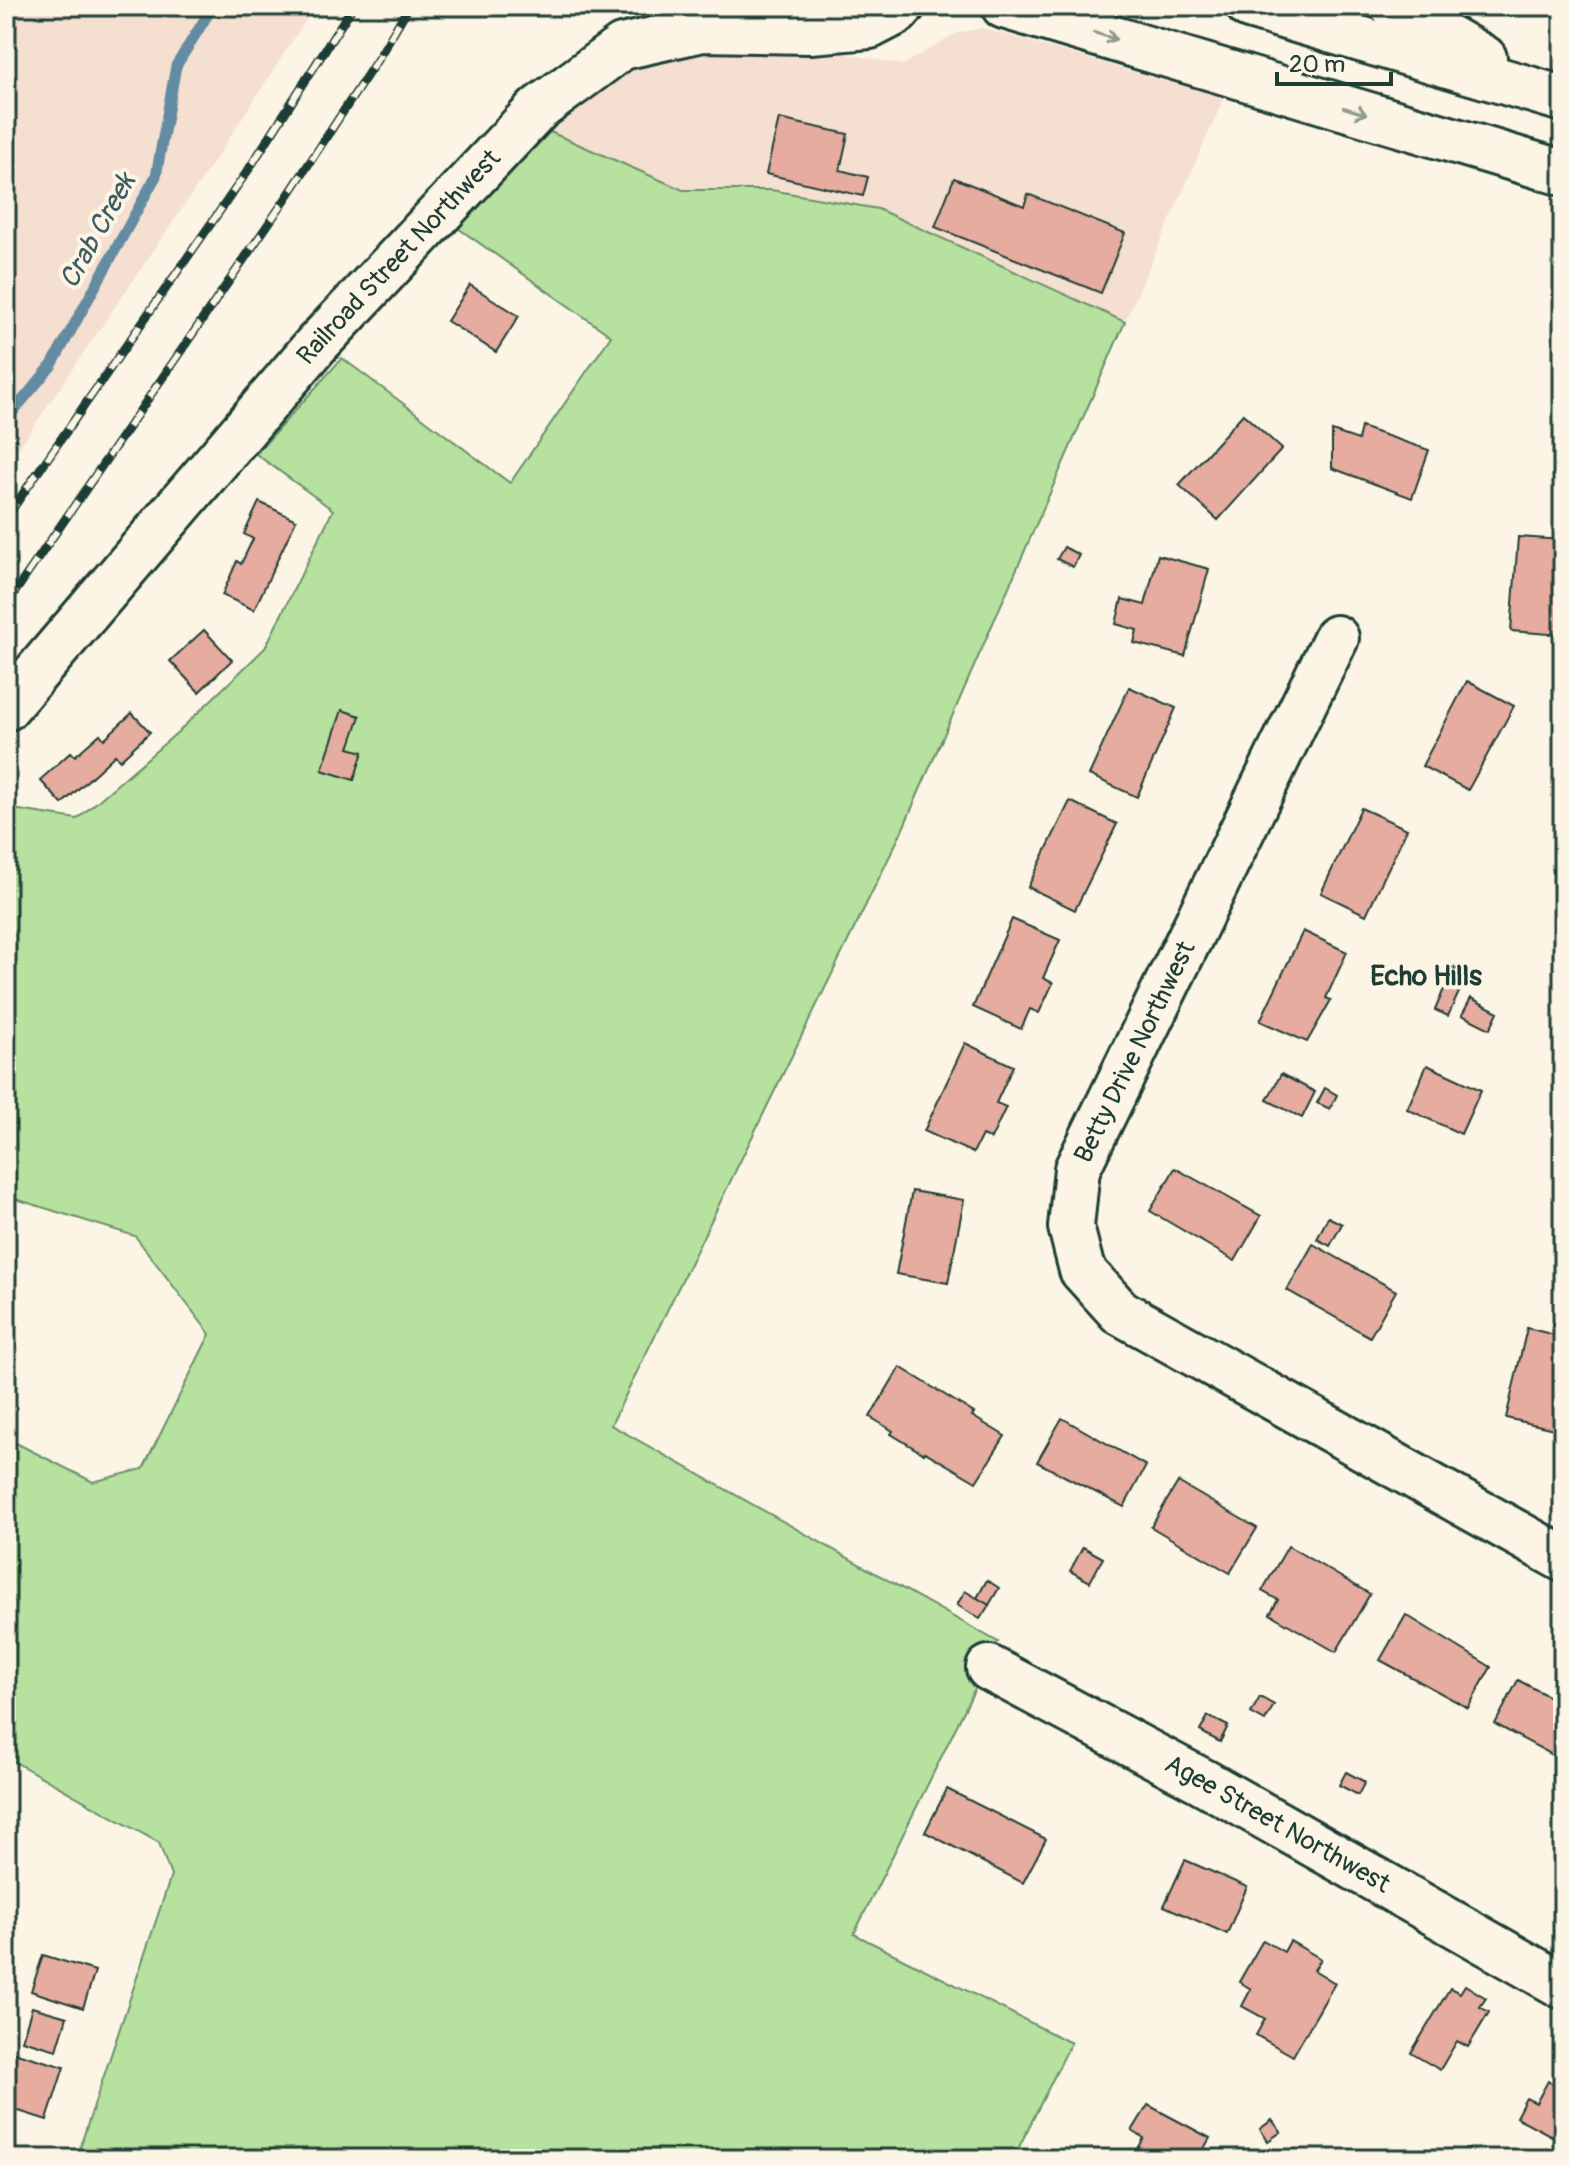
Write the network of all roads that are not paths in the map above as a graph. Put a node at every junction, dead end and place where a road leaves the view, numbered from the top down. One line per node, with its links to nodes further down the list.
1 (902, 6): 8 (street, Railroad Street Northwest)
2 (1004, 6): 6 (street, one-way to 6)
3 (1249, 6): 5 (street)
4 (1393, 6): 5 (street)
5 (1554, 96)
6 (1563, 173)
7 (1336, 638): 9 (street, Betty Drive Northwest)
8 (6, 708)
9 (1563, 1559)
10 (989, 1668): 11 (street, Agee Street Northwest)
11 (1563, 1986)

